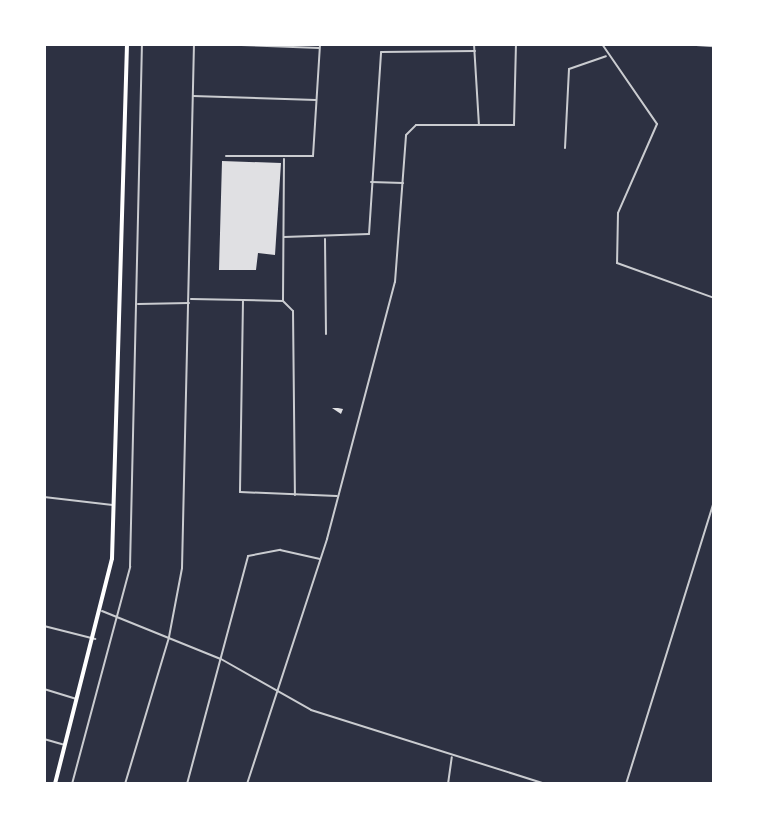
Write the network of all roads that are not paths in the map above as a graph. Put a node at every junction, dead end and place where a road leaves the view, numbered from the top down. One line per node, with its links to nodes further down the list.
1 (128, 44): 35 (highway)
2 (142, 44): 29 (street)
3 (194, 44): 15 (street)
4 (212, 44): 10 (street)
5 (431, 44): 12 (street)
6 (474, 44): 13 (street)
7 (516, 44): 17 (street)
8 (602, 44): 14 (street)
9 (682, 44): 11 (street)
10 (320, 46): 16 (street)
11 (714, 46)
12 (431, 49): 13 (street); 21 (street)
13 (475, 51): 17 (street)
14 (607, 55): 18 (street); 25 (street)
15 (192, 96): 16 (street); 27 (street)
16 (318, 100): 20 (street)
17 (479, 126): 22 (street)
18 (565, 148)
19 (226, 156): 20 (street)
20 (284, 157): 23 (street)
21 (371, 182): 22 (street); 24 (street)
22 (404, 183): 32 (street)
23 (284, 237): 24 (street); 28 (street)
24 (325, 237): 30 (street)
25 (714, 298)
26 (243, 300): 27 (street); 28 (street); 31 (street)
27 (190, 301): 29 (street); 40 (street)
28 (283, 301): 31 (street)
29 (137, 304): 38 (street)
30 (326, 334)
31 (295, 495): 32 (street)
32 (340, 496): 36 (street)
33 (44, 497): 35 (street)
34 (714, 502): 56 (street)
35 (114, 505): 37 (highway)
36 (320, 559): 42 (street); 44 (street)
37 (102, 611): 38 (street); 41 (highway)
38 (121, 618): 40 (street); 50 (street)
39 (44, 626): 41 (street)
40 (169, 637): 42 (street); 51 (street)
41 (95, 639): 45 (highway)
42 (220, 659): 44 (street); 52 (street)
43 (44, 689): 45 (street)
44 (274, 690): 48 (street); 53 (street)
45 (77, 699): 47 (highway)
46 (44, 739): 47 (street)
47 (62, 744): 49 (highway)
48 (452, 755): 54 (street); 55 (street)
49 (55, 784)
50 (72, 784)
51 (125, 784)
52 (187, 784)
53 (247, 784)
54 (448, 784)
55 (545, 784)
56 (626, 784)

